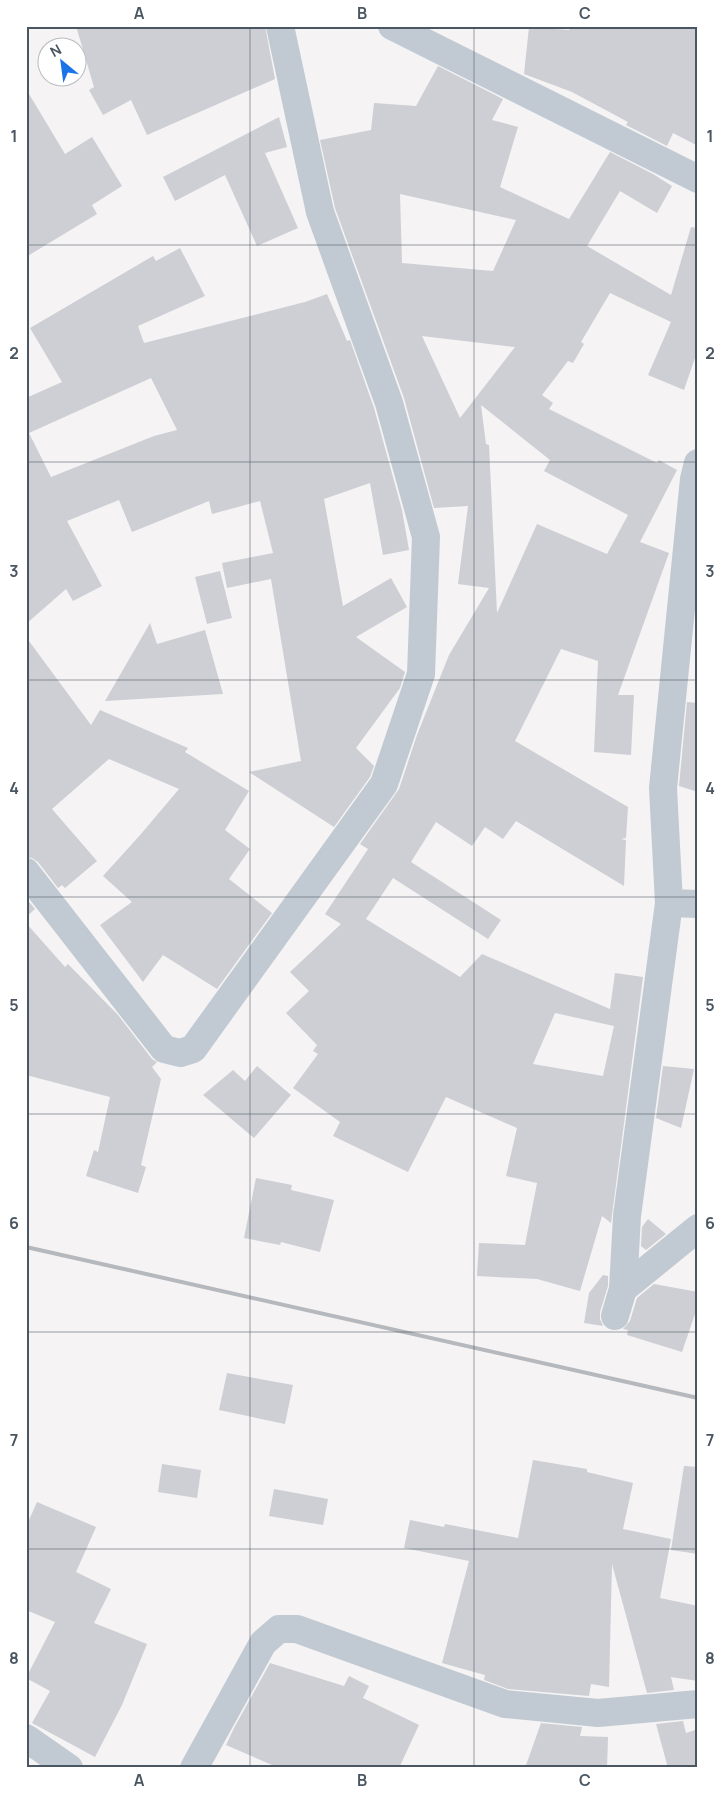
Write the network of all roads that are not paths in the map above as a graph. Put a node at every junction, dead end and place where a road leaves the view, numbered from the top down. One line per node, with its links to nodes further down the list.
1 (280, 26): 5 (street)
2 (392, 26): 3 (street)
3 (698, 179)
4 (698, 463): 6 (street)
5 (26, 872)
6 (670, 903): 7 (street); 9 (street)
7 (698, 904)
8 (698, 1228): 9 (street)
9 (623, 1289): 10 (street)
10 (615, 1316)
11 (698, 1704): 14 (street)
12 (26, 1738): 13 (street)
13 (69, 1768)
14 (194, 1768)

